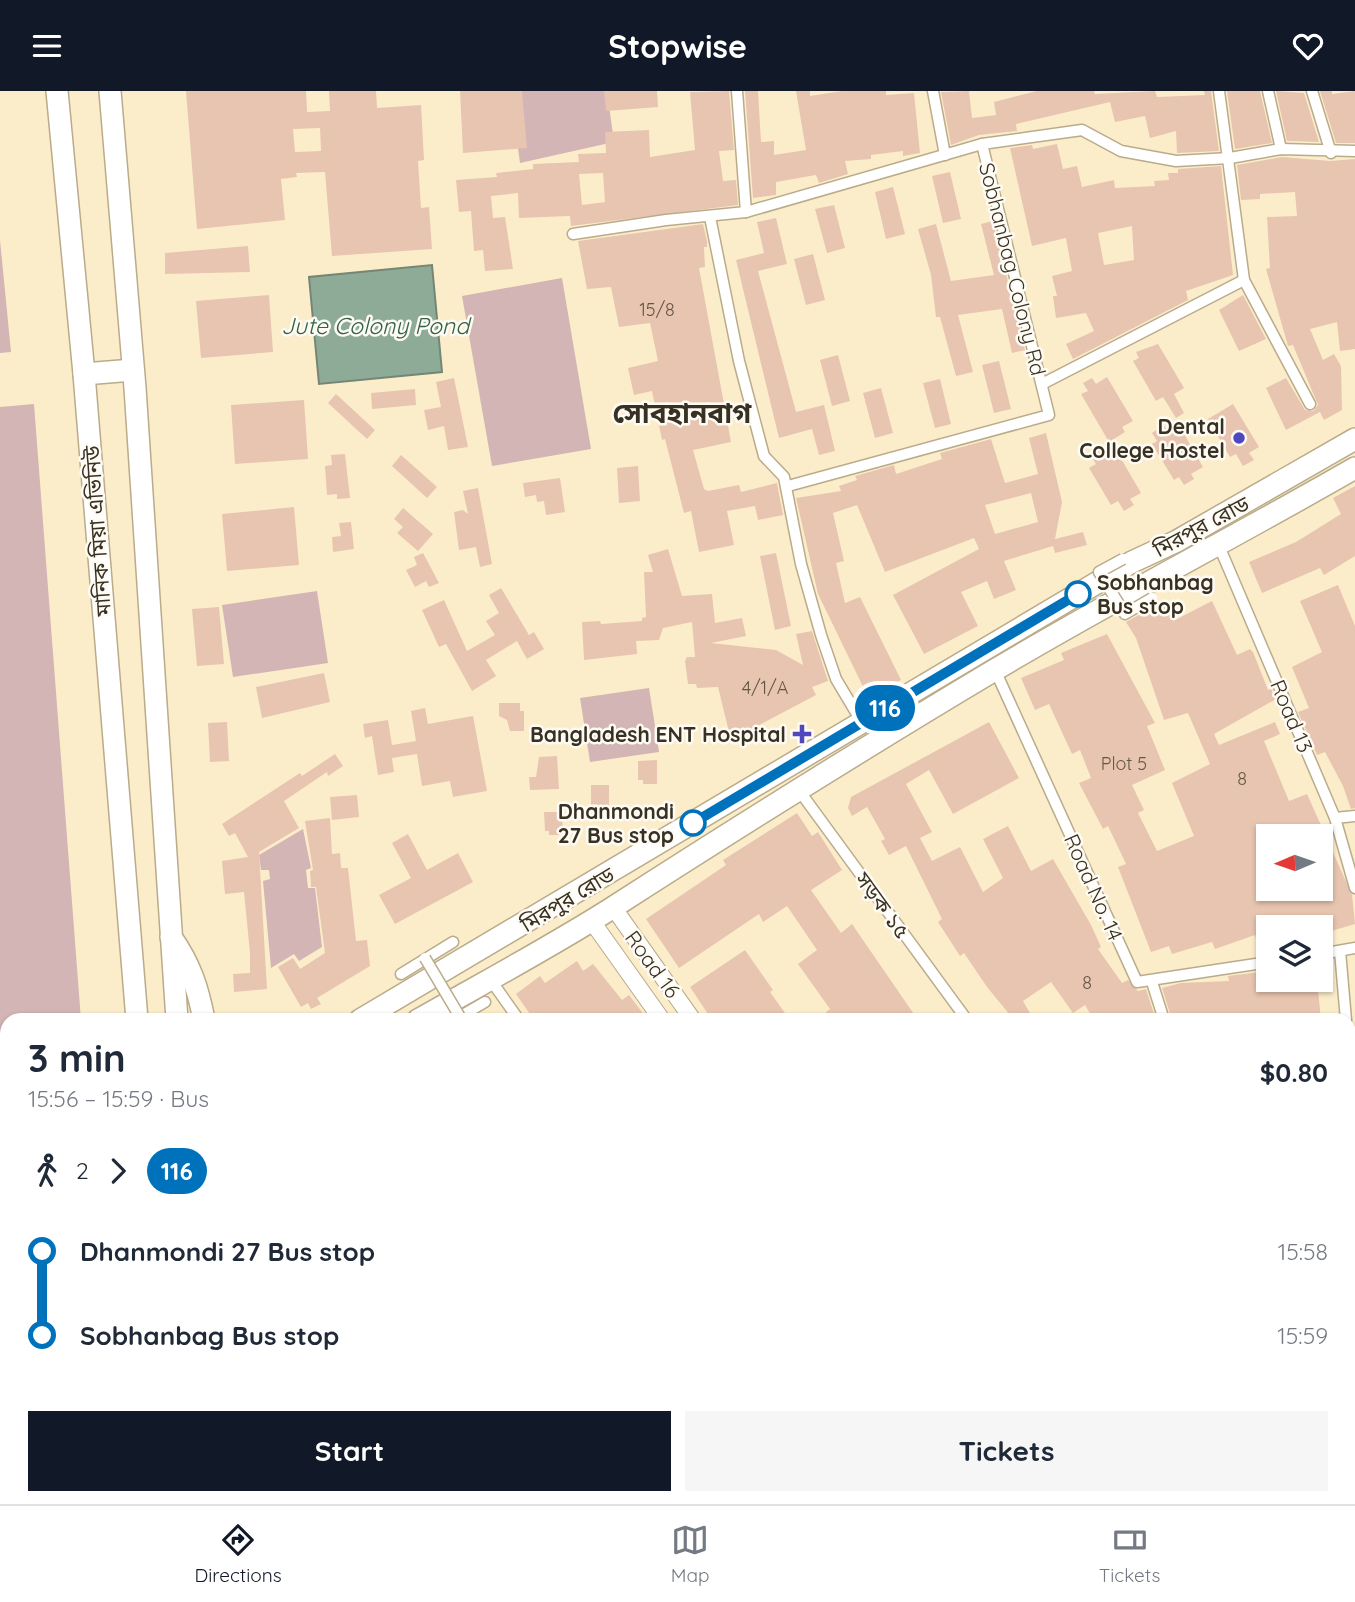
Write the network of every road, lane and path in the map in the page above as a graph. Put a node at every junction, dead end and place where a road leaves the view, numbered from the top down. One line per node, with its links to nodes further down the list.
1 (57, 91): 19 (highway, মানিক মিয়া এভিনিউ)
2 (110, 91): 18 (highway)
3 (737, 91): 14 (street)
4 (933, 91): 12 (street)
5 (1219, 91): 13 (street)
6 (1268, 91): 9 (street)
7 (1312, 91): 11 (street)
8 (982, 144): 12 (street, Sobhanbag Colony Rd); 13 (street); 20 (street, Sobhanbag Colony Rd)
9 (1281, 149): 11 (street); 13 (street)
10 (1355, 151): 11 (street)
11 (1331, 153)
12 (945, 155): 14 (street, Sobhanbag Colony Rd)
13 (1230, 158): 17 (street)
14 (747, 212): 15 (street, Sobhanbag Colony Rd)
15 (710, 216): 16 (street, Sobhanbag Colony Rd); 24 (street)
16 (573, 234)
17 (1244, 280): 20 (street); 21 (street)
18 (133, 370): 19 (highway); 39 (highway)
19 (84, 375): 46 (highway, মানিক মিয়া এভিনিউ)
20 (1042, 384): 24 (street, Sobhanbag Colony Rd)
21 (1310, 404)
22 (1355, 439): 28 (highway, মিরপুর রোড)
23 (1355, 468): 25 (highway, মিরপুর রোড)
24 (788, 486): 31 (street)
25 (1219, 546): 29 (highway, মিরপুর রোড); 34 (street, Road 13)
26 (1123, 559): 27 (street, bridge)
27 (1152, 598)
28 (1014, 633): 29 (highway); 31 (highway, মিরপুর রোড)
29 (1025, 653): 30 (highway, মিরপুর রোড)
30 (995, 670): 32 (highway, মিরপুর রোড); 49 (street, Road No. 14)
31 (861, 721): 35 (highway, মিরপুর রোড)
32 (798, 789): 37 (highway, মিরপুর রোড); 62 (street, সড়ক ১৫)
33 (1355, 816): 34 (street)
34 (1335, 818): 36 (street, Road 13)
35 (597, 882): 37 (highway); 55 (highway, মিরপুর রোড)
36 (1355, 888)
37 (613, 907): 38 (highway, মিরপুর রোড); 61 (main road, Road 16)
38 (591, 920): 48 (highway, মিরপুর রোড); 60 (main road, Road 16)
39 (171, 937): 53 (highway); 54 (highway)
40 (453, 942): 44 (street)
41 (1355, 948): 42 (street)
42 (1340, 951): 43 (street); 64 (street)
43 (1333, 952)
44 (425, 958): 47 (street); 57 (street, bridge)
45 (1256, 964): 49 (street)
46 (131, 972): 51 (highway, মানিক মিয়া এভিনিউ); 52 (highway, মানিক মিয়া এভিনিউ)
47 (401, 974)
48 (490, 979): 56 (highway, মিরপুর রোড); 59 (street)
49 (1152, 982): 63 (street)
50 (485, 1002): 58 (street)
51 (128, 1013)
52 (136, 1013)
53 (176, 1013)
54 (202, 1013)
55 (372, 1013)
56 (430, 1013)
57 (454, 1013)
58 (467, 1013)
59 (514, 1013)
60 (657, 1013)
61 (689, 1013)
62 (962, 1013)
63 (1162, 1013)
64 (1345, 1013)

